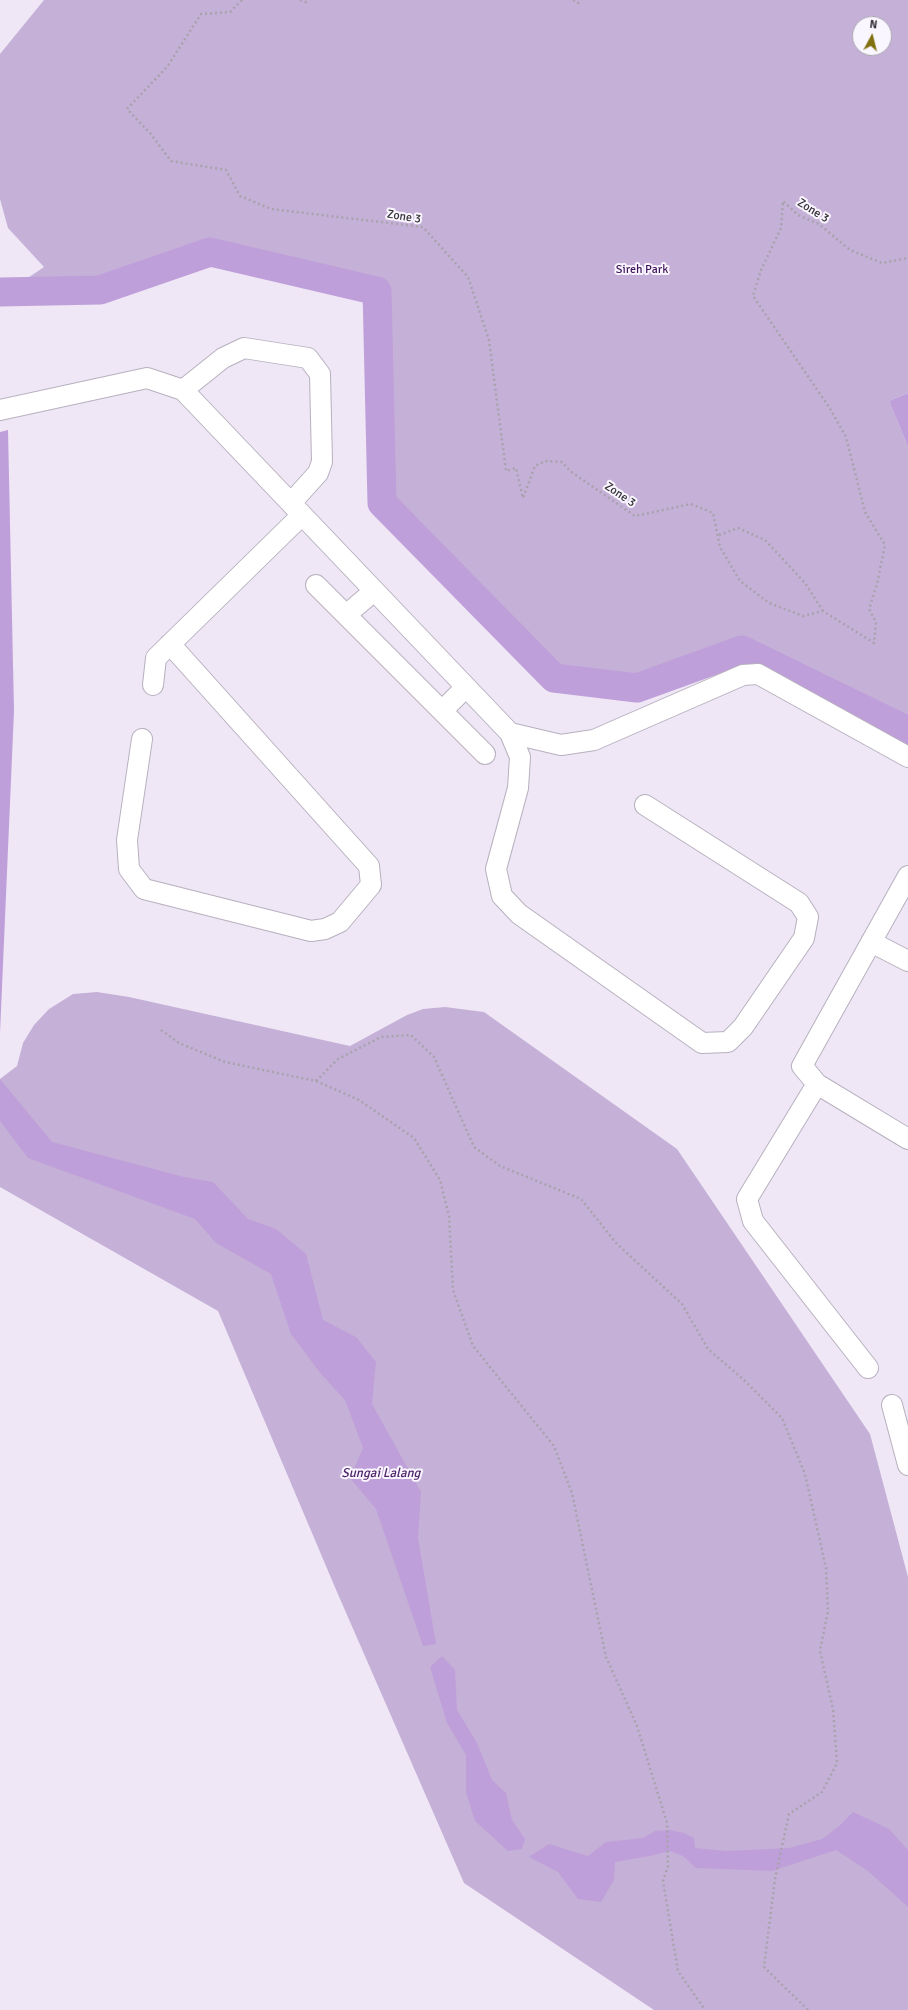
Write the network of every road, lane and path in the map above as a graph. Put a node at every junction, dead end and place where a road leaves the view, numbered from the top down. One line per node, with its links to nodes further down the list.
1 (242, 0): 10 (path, Zone 3)
2 (300, 0): 3 (path)
3 (308, 0)
4 (573, 0): 5 (path)
5 (582, 0)
6 (908, 258): 13 (path, Zone 3)
7 (183, 390): 8 (street); 9 (street); 9 (street)
8 (0, 410)
9 (296, 509): 12 (street); 15 (street)
10 (719, 535): 13 (path); 13 (path, Zone 3)
11 (316, 585): 14 (street)
12 (374, 590): 14 (street); 17 (street)
13 (822, 611)
14 (346, 615): 18 (street)
15 (170, 644): 16 (street); 20 (street)
16 (153, 685)
17 (466, 688): 18 (street); 19 (street)
18 (442, 711): 21 (street)
19 (510, 733): 22 (street); 23 (street)
20 (142, 739)
21 (485, 754)
22 (908, 757)
23 (645, 805)
24 (908, 876): 25 (street)
25 (871, 942): 26 (street); 29 (street)
26 (908, 961)
27 (161, 1030): 28 (path)
28 (316, 1081): 34 (path); 35 (path)
29 (817, 1084): 30 (street); 31 (street)
30 (908, 1139)
31 (868, 1368)
32 (892, 1405): 33 (street)
33 (908, 1465)
34 (704, 2010)
35 (808, 2010)

